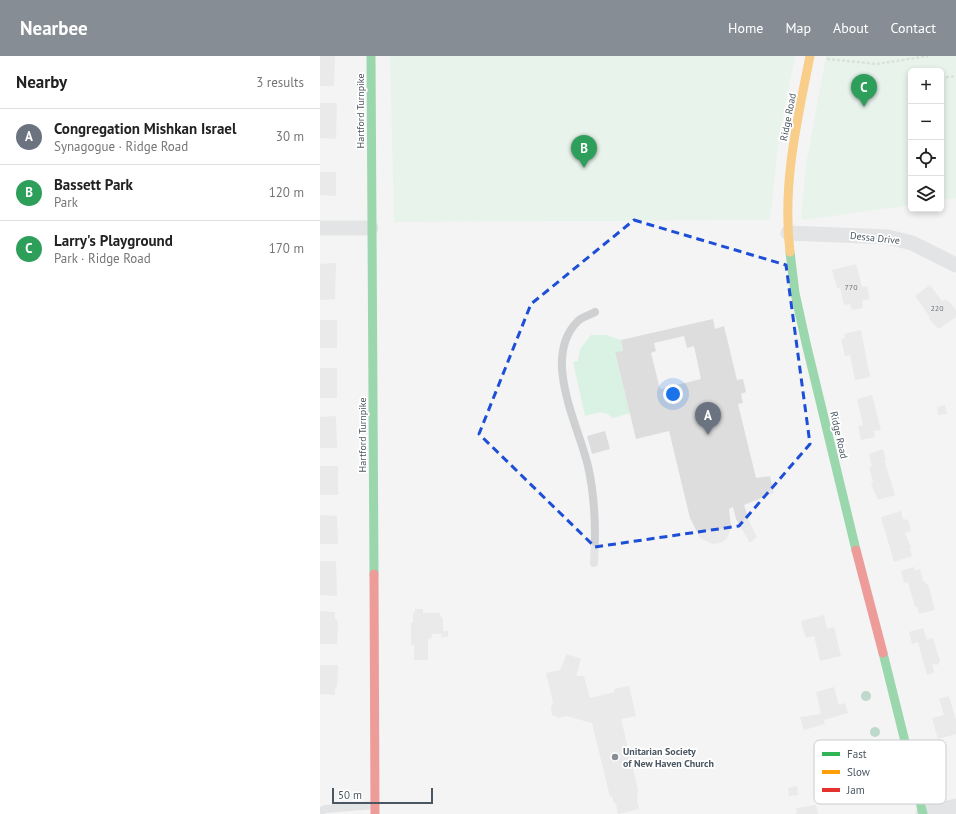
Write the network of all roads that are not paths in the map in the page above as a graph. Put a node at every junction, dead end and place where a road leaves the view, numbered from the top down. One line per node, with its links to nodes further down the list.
1 (371, 56): 4 (main road, Hartford Turnpike)
2 (810, 56): 5 (main road, Ridge Road)
3 (320, 228): 4 (street)
4 (371, 228): 11 (main road, Hartford Turnpike)
5 (788, 233): 6 (street, Dessa Drive); 9 (main road, Ridge Road)
6 (956, 265)
7 (595, 312): 8 (lane)
8 (594, 563)
9 (904, 740)
10 (956, 806): 13 (street)
11 (375, 809): 12 (lane)
12 (320, 812)
13 (923, 813)

